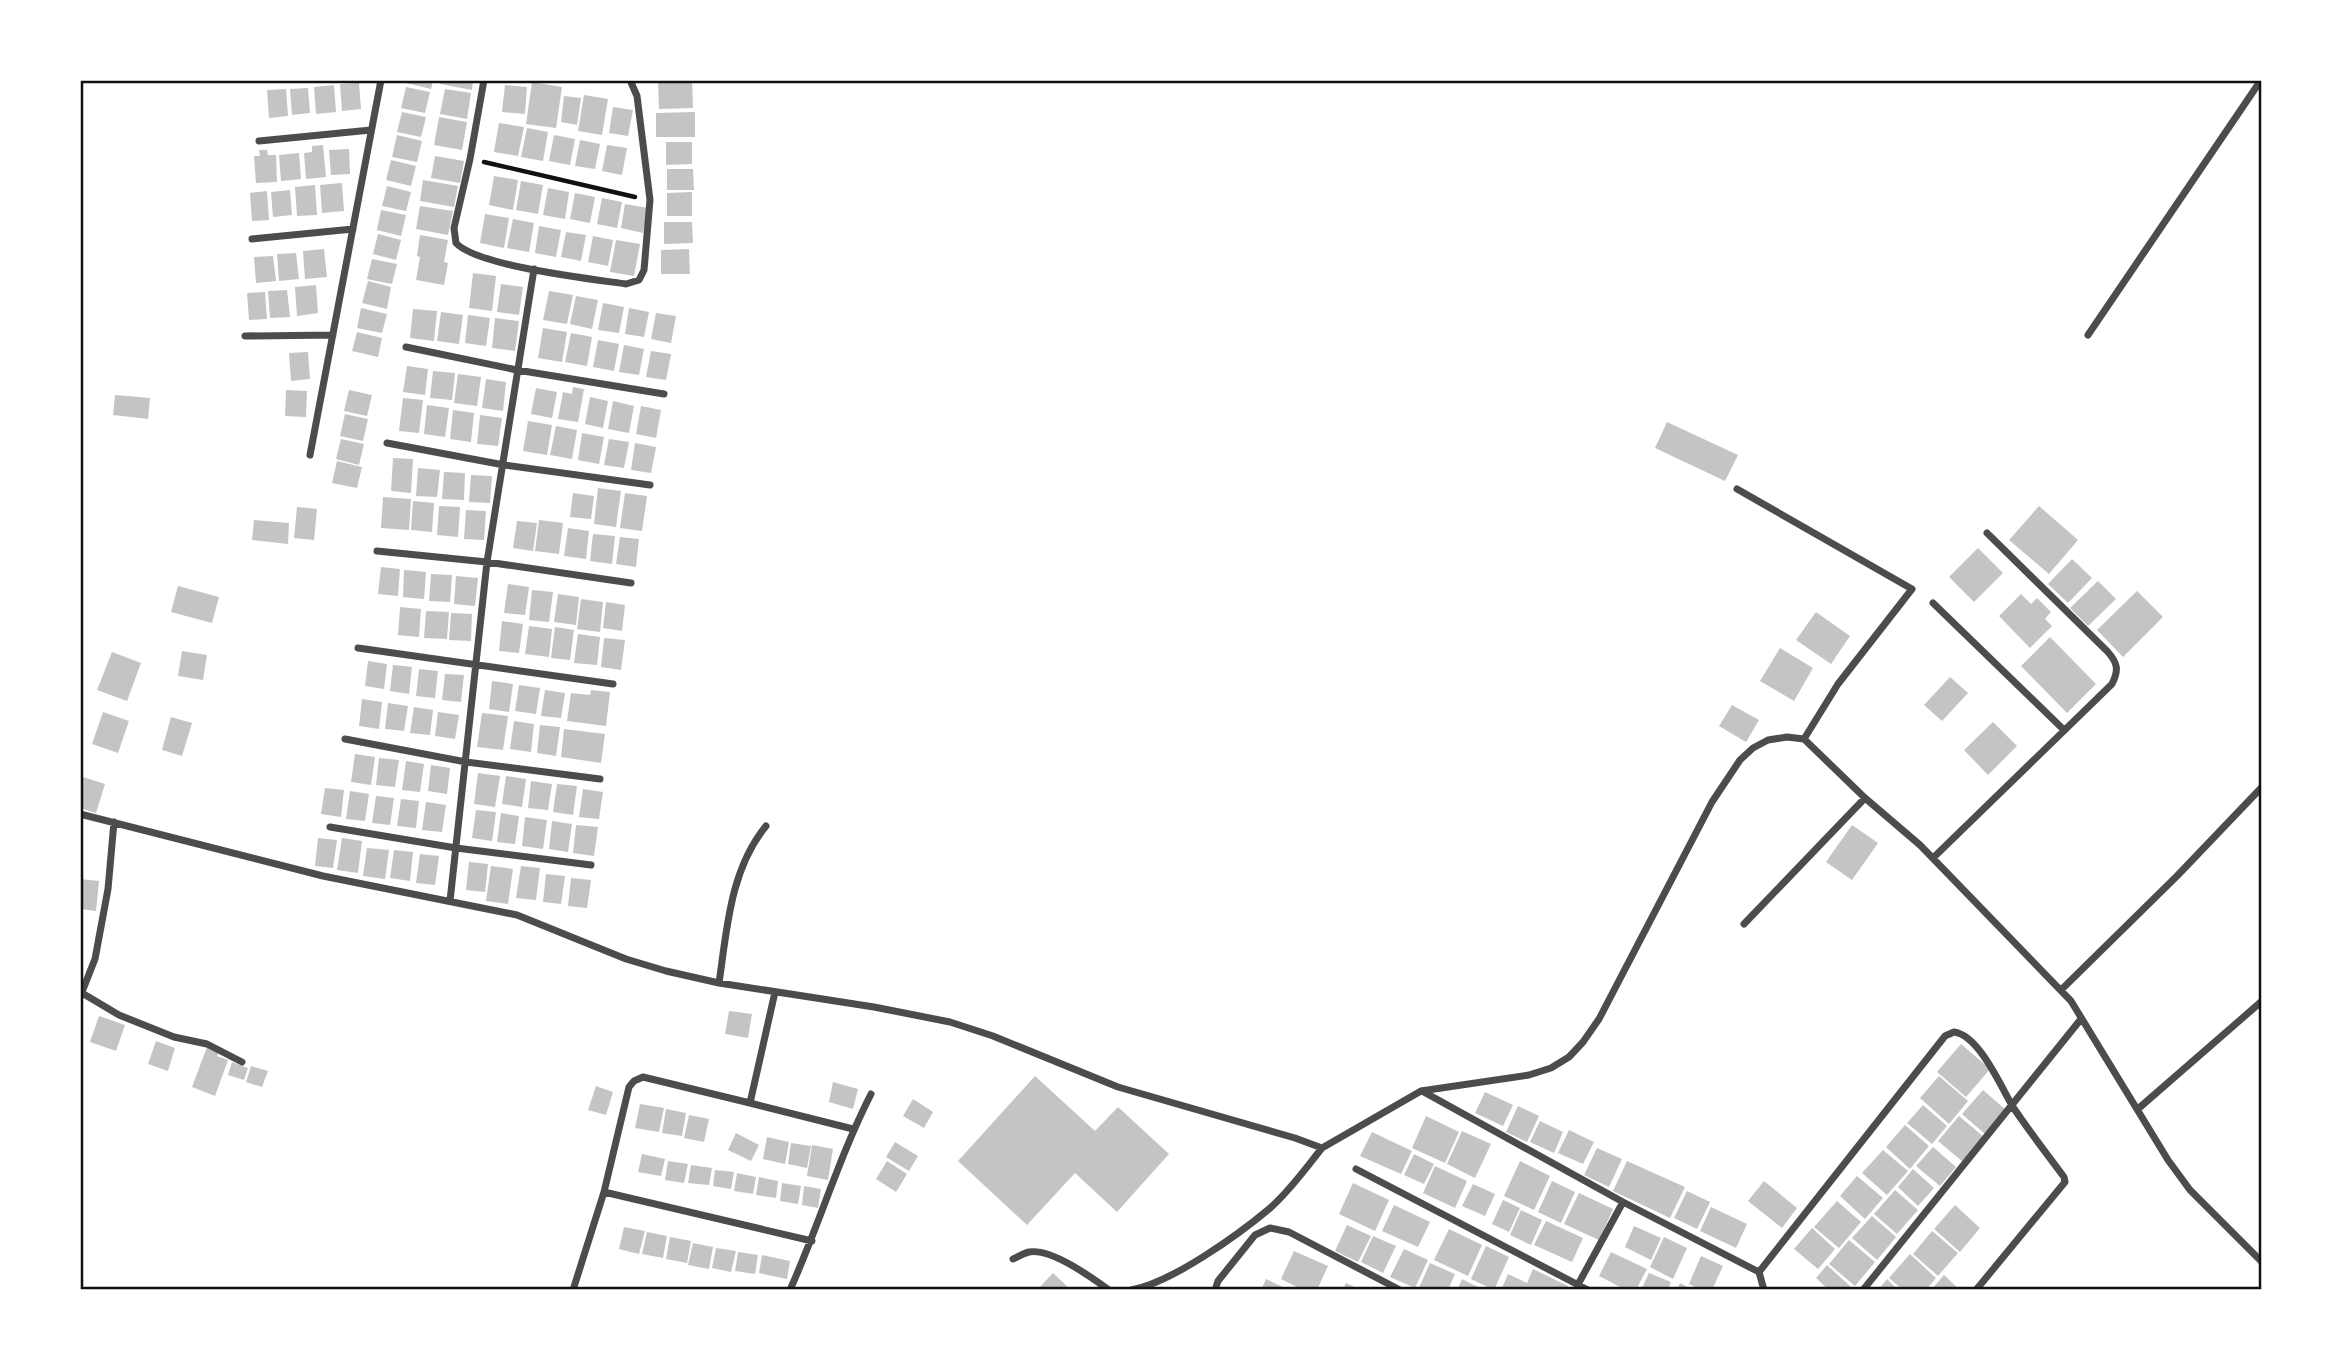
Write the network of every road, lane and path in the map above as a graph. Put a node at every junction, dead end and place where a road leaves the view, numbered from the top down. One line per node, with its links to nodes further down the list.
1 (381, 80): 5 (street)
2 (484, 80): 7 (street)
3 (630, 80): 8 (street)
4 (2260, 80): 13 (street)
5 (371, 130): 6 (street); 9 (street)
6 (259, 141)
7 (470, 159): 8 (path); 11 (street)
8 (650, 200): 11 (street)
9 (353, 229): 10 (street); 12 (street)
10 (252, 239)
11 (534, 270): 16 (street)
12 (333, 335): 14 (street); 19 (street)
13 (2088, 335)
14 (245, 336)
15 (406, 347): 16 (street)
16 (517, 370): 17 (street); 20 (street)
17 (664, 394)
18 (387, 443): 20 (street)
19 (310, 454)
20 (504, 465): 21 (street); 25 (street)
21 (650, 485)
22 (1737, 489): 33 (street)
23 (1987, 533): 31 (street)
24 (377, 551): 25 (street)
25 (487, 562): 26 (street); 29 (street)
26 (631, 583)
27 (1933, 603): 31 (street)
28 (358, 648): 29 (street)
29 (476, 666): 30 (street); 34 (street)
30 (613, 684)
31 (2064, 730): 43 (street)
32 (345, 739): 34 (street)
33 (1804, 739): 37 (street); 54 (street)
34 (466, 762): 35 (street); 42 (street)
35 (600, 779)
36 (2262, 786): 48 (street)
37 (1865, 798): 43 (street); 46 (street)
38 (80, 814): 39 (street)
39 (114, 822): 45 (street); 50 (street)
40 (766, 826): 47 (street)
41 (330, 827): 42 (street)
42 (456, 848): 44 (street); 45 (street)
43 (1933, 858): 48 (street)
44 (591, 865)
45 (450, 901): 47 (street)
46 (1744, 924)
47 (719, 983): 49 (street)
48 (2061, 990): 52 (street)
49 (775, 992): 56 (street); 60 (street)
50 (81, 995): 53 (street)
51 (2262, 1001): 58 (street)
52 (2081, 1020): 57 (street); 58 (street)
53 (242, 1062)
54 (1421, 1091): 60 (street); 63 (street)
55 (871, 1094): 59 (street)
56 (750, 1103): 59 (street); 62 (street)
57 (2012, 1106): 67 (street); 77 (street); 78 (street)
58 (2139, 1108): 66 (street)
59 (853, 1129): 64 (street)
60 (1322, 1148): 72 (street)
61 (1356, 1169): 68 (street)
62 (604, 1192): 64 (street); 69 (street)
63 (1623, 1202): 67 (street); 68 (street)
64 (812, 1241): 70 (street)
65 (1013, 1259): 71 (street)
66 (2262, 1262)
67 (1759, 1272): 76 (street)
68 (1576, 1287): 75 (street)
69 (573, 1290)
70 (790, 1290)
71 (1109, 1290)
72 (1131, 1290)
73 (1215, 1290): 74 (street)
74 (1400, 1290)
75 (1588, 1290)
76 (1763, 1290)
77 (1863, 1290)
78 (1976, 1290)

